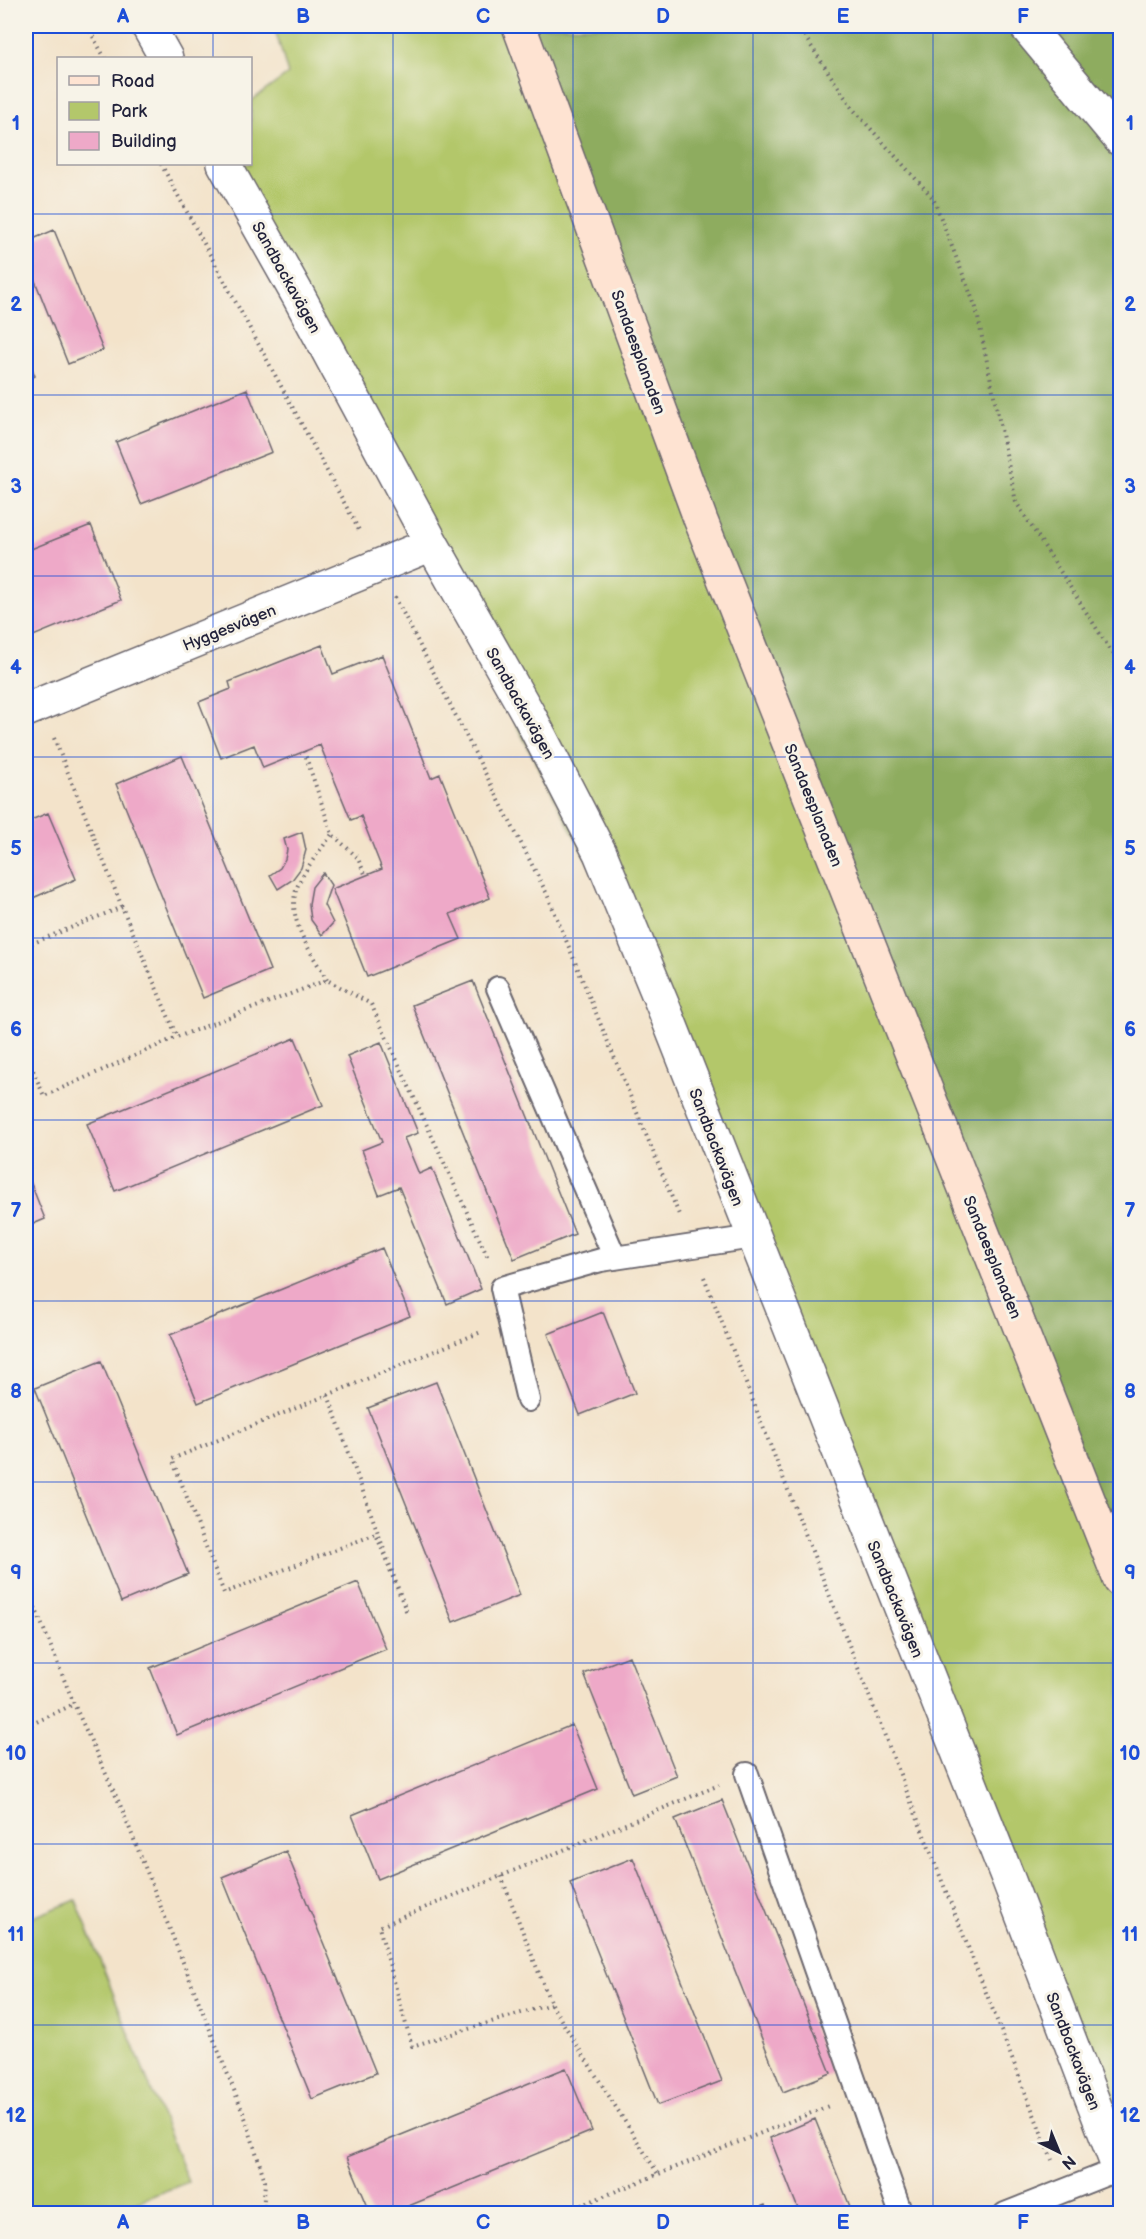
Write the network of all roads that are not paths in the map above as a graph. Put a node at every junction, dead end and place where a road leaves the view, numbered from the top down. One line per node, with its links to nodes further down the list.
1 (148, 26): 4 (street)
2 (519, 26): 13 (main road, Sandaesplanaden)
3 (1026, 26): 5 (street)
4 (165, 57)
5 (1120, 139)
6 (225, 165): 7 (street, Sandbackavägen)
7 (432, 544): 8 (street, Hyggesvägen); 10 (street, Sandbackavägen)
8 (33, 707)
9 (498, 987): 11 (lane)
10 (753, 1237): 11 (lane); 15 (street, Sandbackavägen)
11 (615, 1258): 12 (lane)
12 (528, 1400)
13 (1120, 1580)
14 (747, 1774): 16 (lane)
15 (1120, 2170): 17 (lane)
16 (901, 2214)
17 (1005, 2214)

